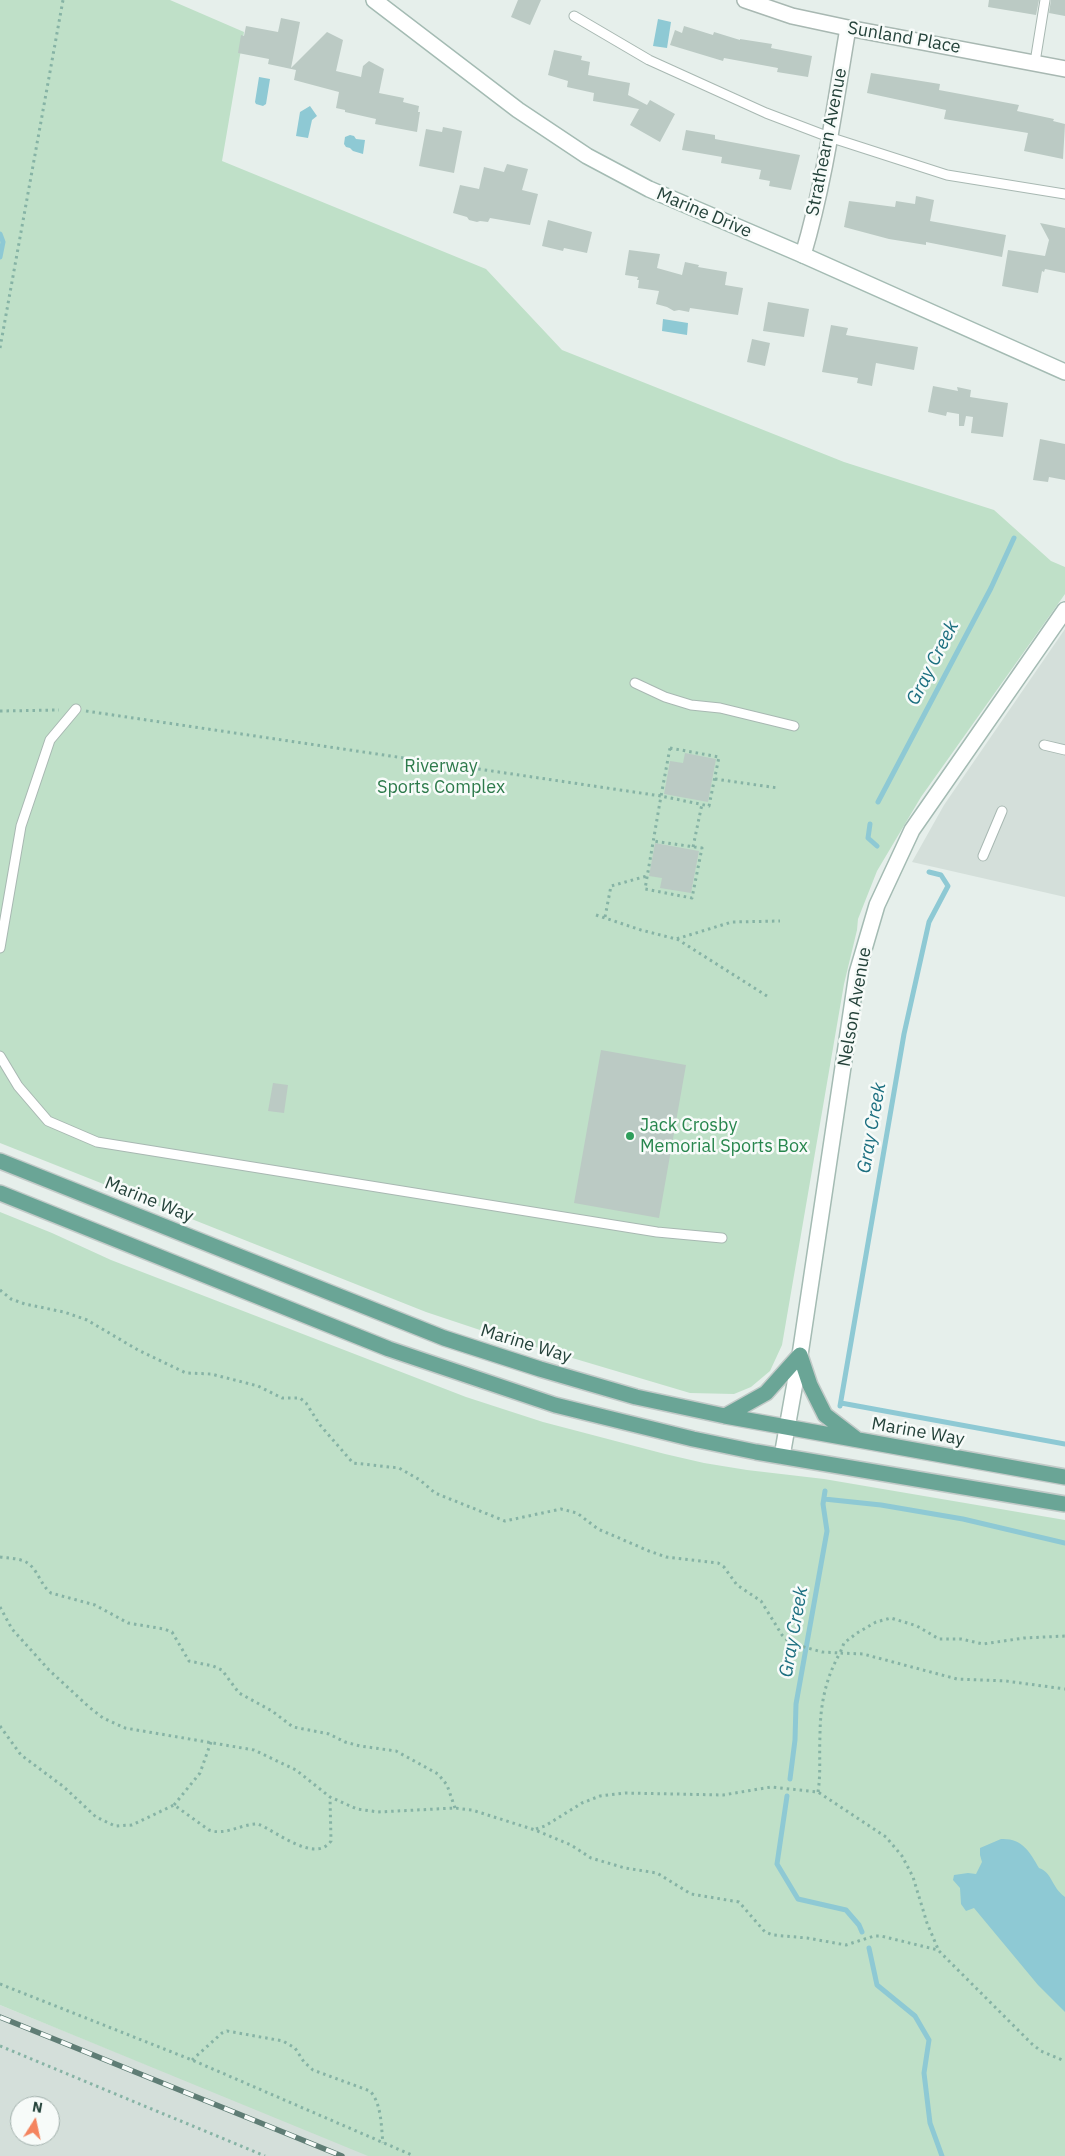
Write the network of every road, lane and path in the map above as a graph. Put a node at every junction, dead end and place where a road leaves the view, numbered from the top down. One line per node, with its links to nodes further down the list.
1 (63, 0): 12 (path)
2 (374, 0): 11 (street, Marine Drive)
3 (745, 0): 6 (street, Sunland Place)
4 (1045, 0): 7 (lane)
5 (574, 16): 9 (lane)
6 (848, 28): 7 (street, Sunland Place); 9 (street, Strathearn Avenue)
7 (1035, 62): 8 (street, Sunland Place)
8 (1065, 69)
9 (829, 137): 10 (lane); 11 (street, Strathearn Avenue)
10 (1065, 194)
11 (803, 255): 13 (street, Marine Drive)
12 (0, 348)
13 (1065, 372)
14 (1065, 610): 41 (street, Nelson Avenue)
15 (635, 683): 18 (lane)
16 (76, 710): 17 (path); 23 (path); 34 (lane)
17 (0, 711)
18 (794, 726)
19 (1044, 745): 20 (lane)
20 (1065, 750)
21 (714, 778): 22 (path); 23 (path); 24 (path)
22 (778, 788)
23 (661, 796): 24 (path); 26 (path)
24 (702, 804): 27 (path)
25 (1002, 811): 28 (lane)
26 (653, 841): 27 (path); 29 (path)
27 (693, 847): 29 (path)
28 (983, 856)
29 (647, 876): 31 (path)
30 (596, 914): 31 (path)
31 (605, 918): 33 (path)
32 (780, 921): 33 (path)
33 (676, 939): 35 (path)
34 (0, 948)
35 (767, 996)
36 (0, 1056): 39 (lane)
37 (0, 1161): 42 (main road, Marine Way)
38 (0, 1193): 45 (main road)
39 (722, 1238)
40 (0, 1290): 51 (path)
41 (800, 1355): 42 (main road); 43 (street, Nelson Avenue); 44 (main road)
42 (725, 1416): 43 (main road, Marine Way)
43 (788, 1427): 44 (main road, Marine Way); 45 (street, Nelson Avenue)
44 (858, 1440): 46 (main road, Marine Way)
45 (782, 1456): 47 (main road)
46 (1065, 1477)
47 (1065, 1504)
48 (0, 1557): 58 (path)
49 (0, 1608): 54 (path)
50 (1065, 1636): 51 (path)
51 (840, 1653): 52 (path); 55 (path)
52 (1065, 1689)
53 (0, 1726): 57 (path)
54 (211, 1742): 56 (path); 57 (path)
55 (818, 1792): 59 (path); 60 (path)
56 (330, 1797): 57 (path); 58 (path)
57 (174, 1805)
58 (455, 1808): 59 (path)
59 (535, 1830): 60 (path)
60 (938, 1950): 64 (path)
61 (0, 1984): 63 (path)
62 (0, 2046): 66 (path)
63 (192, 2060): 65 (path); 65 (path)
64 (1065, 2061)
65 (383, 2143): 67 (path)
66 (265, 2156)
67 (414, 2156)

